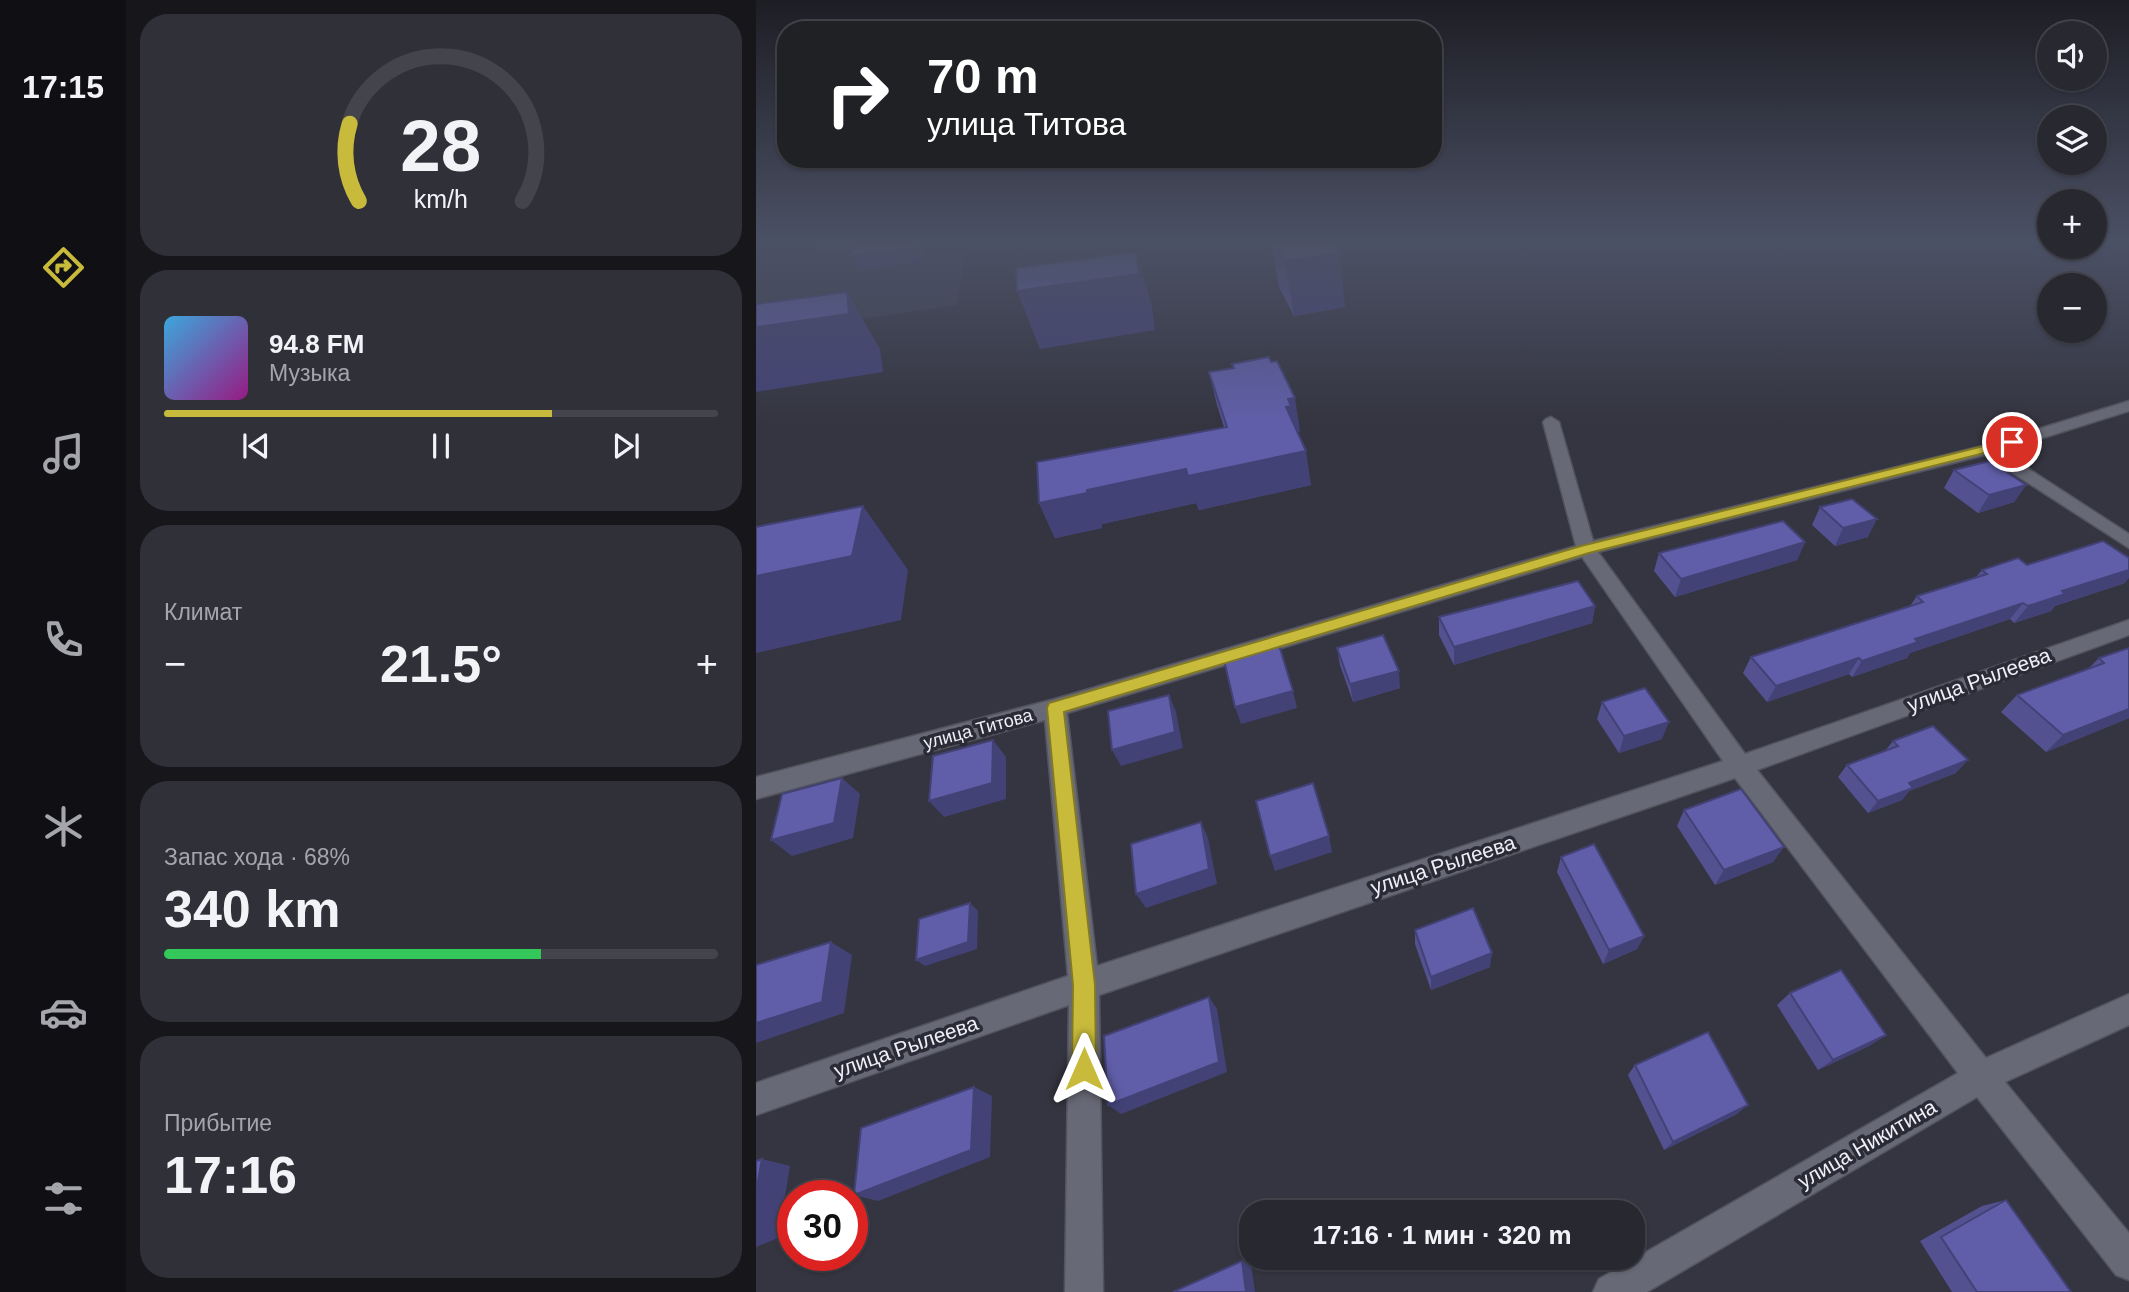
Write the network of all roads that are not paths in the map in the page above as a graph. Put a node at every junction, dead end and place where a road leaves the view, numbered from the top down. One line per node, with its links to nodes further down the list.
1 (2129, 405): 3 (street, улица Титова)
2 (1550, 422): 5 (street)
3 (1988, 450): 4 (street); 5 (street, улица Титова)
4 (2129, 542)
5 (1586, 549): 7 (street, улица Титова); 8 (street)
6 (2129, 626): 8 (street, улица Рылеева)
7 (1055, 708): 9 (street, улица Титова); 10 (street)
8 (1740, 766): 10 (street, улица Рылеева); 12 (street)
9 (756, 789)
10 (1084, 985): 13 (street, улица Рылеева); 15 (street)
11 (2129, 1009): 12 (street, улица Никитина)
12 (1981, 1077): 14 (street); 16 (street, улица Никитина)
13 (756, 1099)
14 (2129, 1262)
15 (1084, 1292)
16 (1612, 1292)

